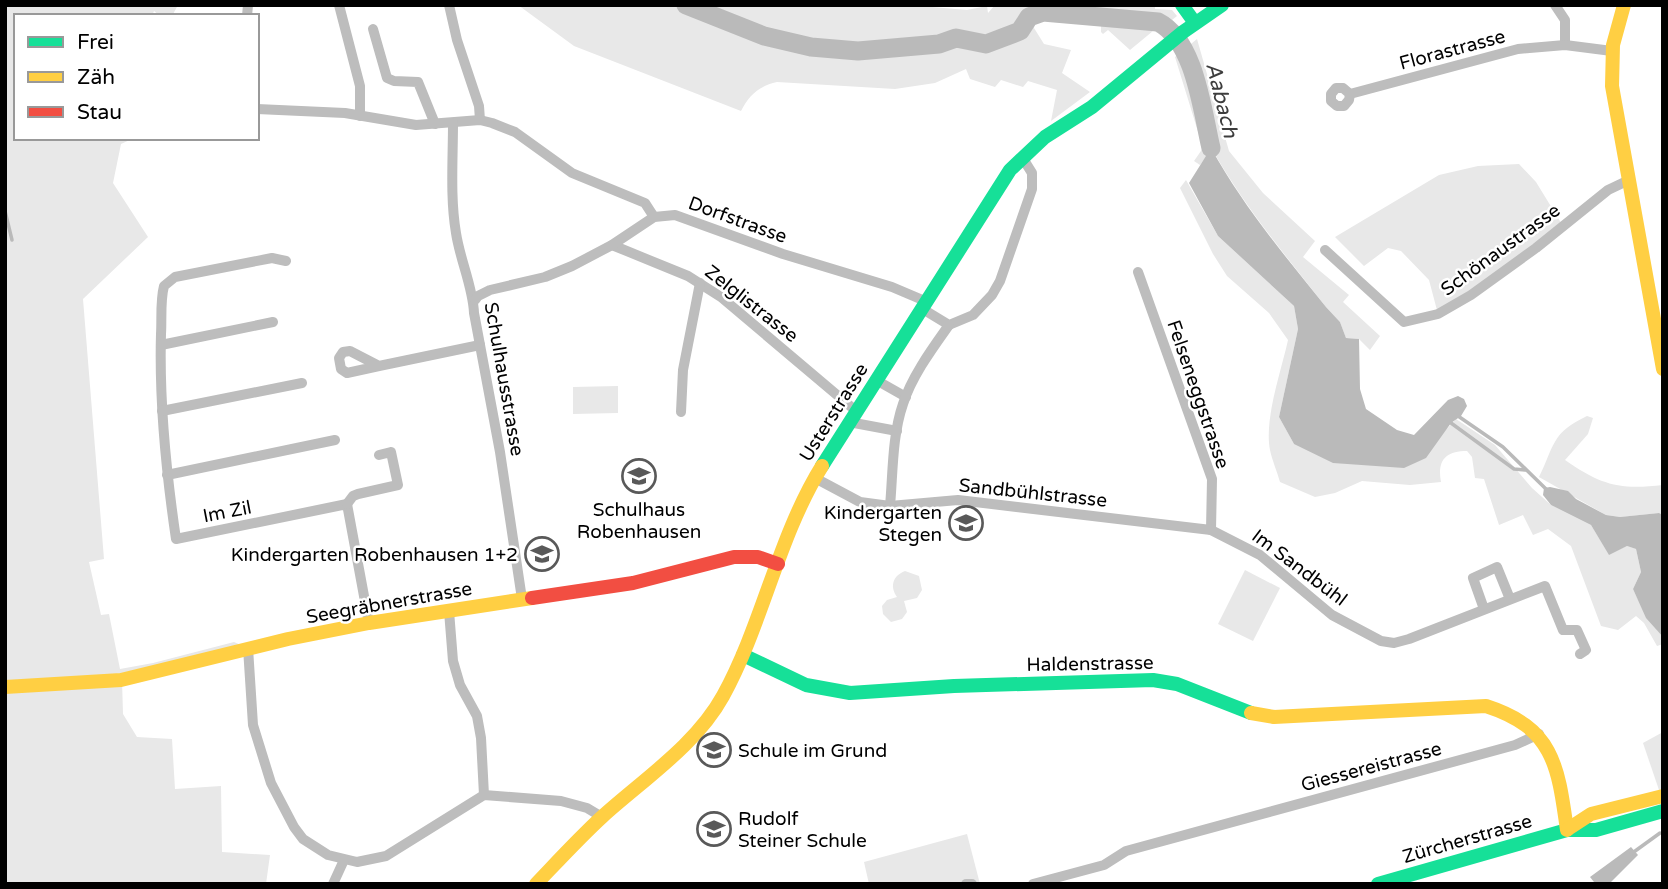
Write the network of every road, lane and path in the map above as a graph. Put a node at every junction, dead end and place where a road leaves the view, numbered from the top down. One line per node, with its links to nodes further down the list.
1 (339, 5): 13 (street)
2 (449, 5): 14 (street)
3 (1182, 5): 7 (main road)
4 (1222, 5): 7 (main road, Usterstrasse)
5 (1555, 5): 9 (street)
6 (1624, 5): 10 (main road)
7 (1189, 28): 17 (main road, Usterstrasse)
8 (373, 29): 16 (street)
9 (1565, 45): 10 (street, Florastrasse); 11 (street, Florastrasse)
10 (1612, 51): 18 (main road)
11 (1350, 94)
12 (259, 109): 13 (street)
13 (360, 116): 16 (street)
14 (480, 120): 15 (street); 19 (street)
15 (453, 123): 16 (street); 25 (street, Schulhausstrasse)
16 (435, 124)
17 (1022, 157): 26 (main road, Usterstrasse); 28 (street)
18 (1629, 180): 21 (street, Schönaustrasse); 32 (main road)
19 (654, 217): 20 (street); 26 (street, Dorfstrasse)
20 (612, 245): 24 (street, Zelglistrasse); 25 (street)
21 (1325, 250)
22 (286, 261): 29 (street, Im Zil)
23 (1138, 272): 46 (street, Felseneggstrasse)
24 (700, 283): 37 (street); 38 (street, Zelglistrasse)
25 (475, 300): 30 (street, Schulhausstrasse)
26 (923, 305): 28 (street, Dorfstrasse); 33 (main road, Usterstrasse)
27 (273, 322): 29 (street)
28 (948, 325): 35 (street)
29 (161, 345): 36 (street, Im Zil)
30 (480, 345): 31 (street); 48 (street, Schulhausstrasse)
31 (379, 366)
32 (1663, 369)
33 (876, 380): 35 (street); 38 (main road, Usterstrasse)
34 (302, 383): 36 (street)
35 (906, 397): 39 (street)
36 (162, 411): 42 (street, Im Zil)
37 (681, 412)
38 (852, 417): 39 (street); 43 (main road, Usterstrasse)
39 (897, 431): 45 (street)
40 (335, 440): 42 (street)
41 (379, 455): 44 (street, Im Zil)
42 (167, 475): 44 (street, Im Zil)
43 (814, 478): 45 (street, Sandbühlstrasse); 47 (main road, Usterstrasse)
44 (347, 504): 52 (street)
45 (890, 506): 46 (street, Sandbühlstrasse)
46 (1211, 530): 50 (street, Im Sandbühl)
47 (778, 564): 48 (main road, Seegräbnerstrasse); 55 (main road, Usterstrasse)
48 (522, 599): 51 (main road, Seegräbnerstrasse)
49 (1510, 599): 50 (street, Im Sandbühl); 50 (street); 54 (street, Im Sandbühl)
50 (1484, 609)
51 (449, 611): 52 (main road, Seegräbnerstrasse); 58 (street)
52 (369, 623): 53 (main road, Seegräbnerstrasse)
53 (248, 649): 56 (main road, Seegräbnerstrasse); 63 (street)
54 (1580, 654)
55 (743, 655): 57 (main road, Haldenstrasse); 61 (main road, Usterstrasse)
56 (5, 687)
57 (1539, 734): 62 (main road, Haldenstrasse); 68 (street, Giessereistrasse)
58 (484, 795): 61 (street); 63 (street)
59 (1663, 796): 62 (main road, Zürcherstrasse)
60 (1663, 811): 62 (main road, Zürcherstrasse)
61 (602, 817): 65 (main road, Usterstrasse)
62 (1567, 830): 69 (main road, Zürcherstrasse)
63 (344, 860): 64 (street)
64 (333, 884)
65 (536, 884)
66 (966, 884): 67 (street)
67 (972, 884)
68 (1032, 884)
69 (1378, 884)

